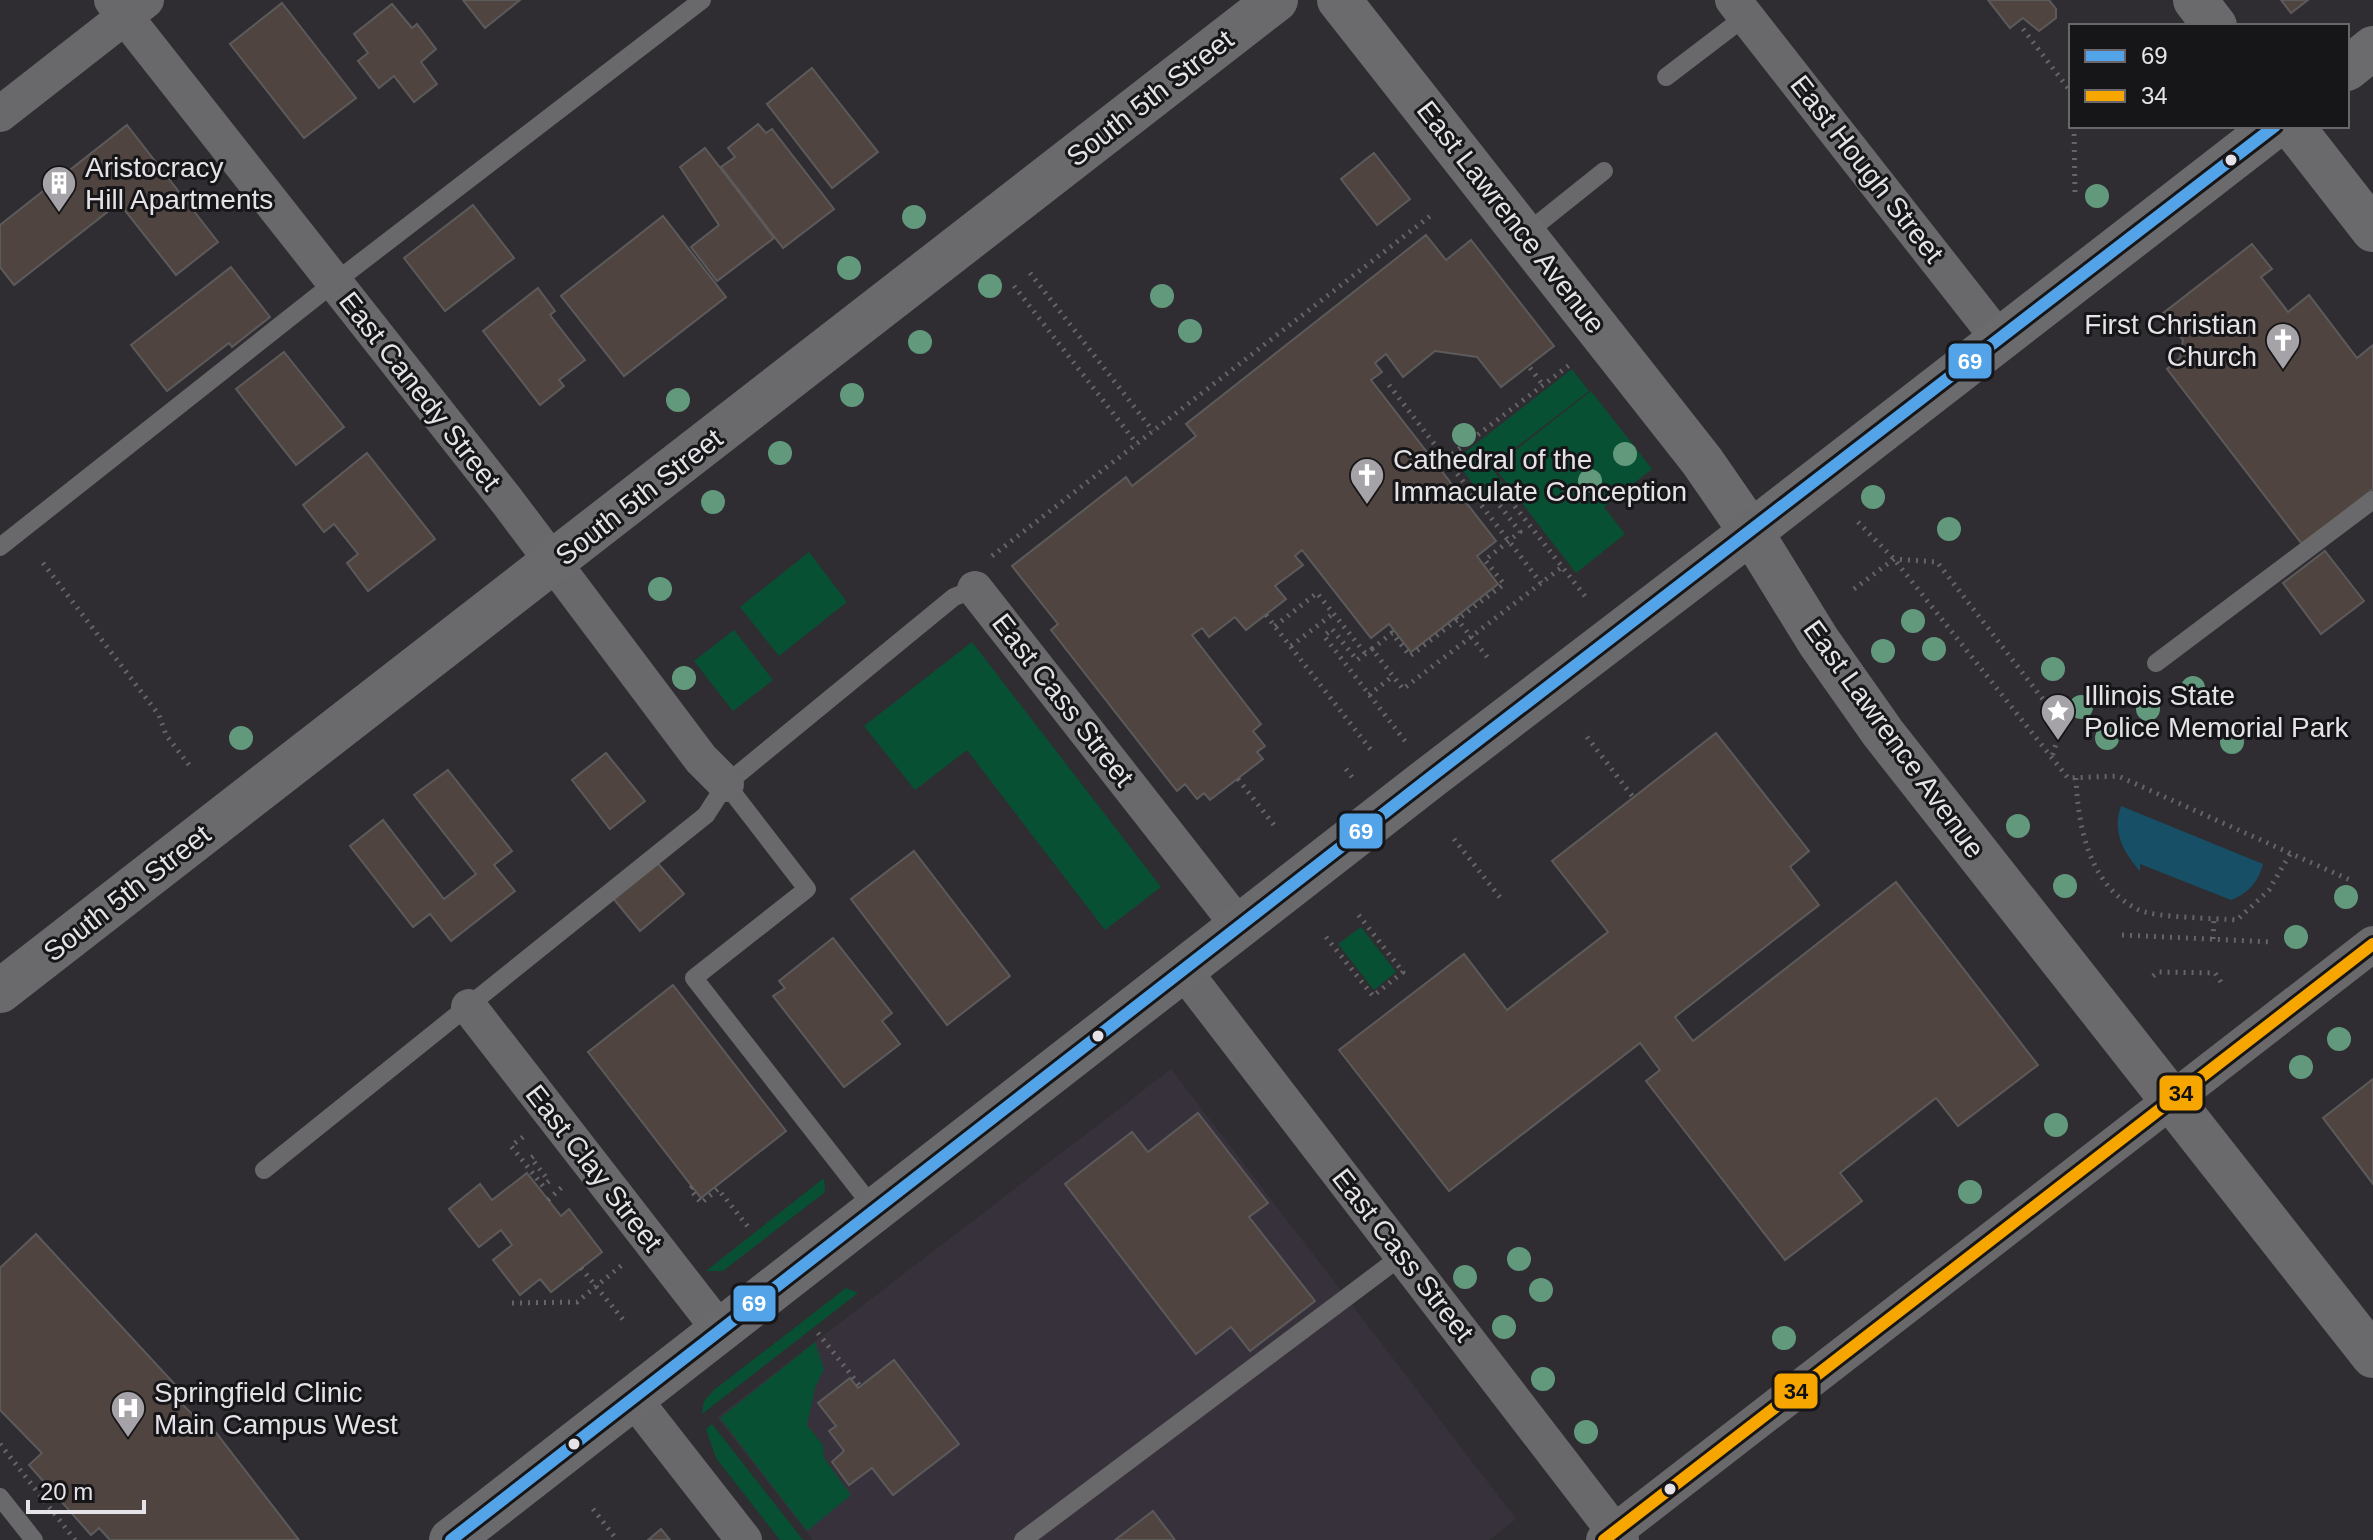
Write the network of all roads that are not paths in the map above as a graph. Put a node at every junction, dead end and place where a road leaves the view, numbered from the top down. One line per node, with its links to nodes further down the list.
1 (702, 0): 17 (lane)
2 (1276, 0): 22 (main road, South 5th Street)
3 (1339, 0): 16 (main road, East Lawrence Avenue)
4 (2195, 0): 7 (main road)
5 (128, 6): 11 (street); 17 (street, East Canedy Street)
6 (1740, 8): 10 (lane); 18 (street, East Hough Street)
7 (2213, 24)
8 (2373, 48): 9 (main road)
9 (2349, 67)
10 (1666, 77)
11 (0, 114)
12 (2272, 128): 18 (main road)
13 (2294, 128): 15 (main road)
14 (1604, 171): 16 (lane)
15 (2373, 230)
16 (1524, 235): 20 (main road, East Lawrence Avenue)
17 (335, 282): 21 (lane); 22 (street, East Canedy Street)
18 (1999, 339): 20 (main road)
19 (2373, 500): 24 (lane)
20 (1751, 532): 26 (main road); 31 (main road, East Lawrence Avenue)
21 (0, 547)
22 (552, 563): 25 (street, East Canedy Street); 29 (main road, South 5th Street)
23 (982, 574): 25 (lane); 26 (street, East Cass Street)
24 (2156, 663)
25 (726, 784): 30 (lane); 33 (lane)
26 (1239, 926): 28 (main road)
27 (2373, 944): 31 (street)
28 (1183, 970): 33 (main road); 34 (street, East Cass Street)
29 (0, 991)
30 (469, 1007): 32 (lane); 35 (street, East Clay Street)
31 (2173, 1099): 36 (main road, East Lawrence Avenue); 39 (street)
32 (264, 1170)
33 (875, 1210): 35 (main road)
34 (1403, 1255): 39 (street, East Cass Street); 43 (lane)
35 (720, 1330): 37 (main road)
36 (2373, 1356)
37 (633, 1398): 41 (main road); 42 (street)
38 (0, 1497): 40 (lane)
39 (1614, 1537)
40 (34, 1540)
41 (451, 1540)
42 (744, 1540)
43 (1023, 1540)

